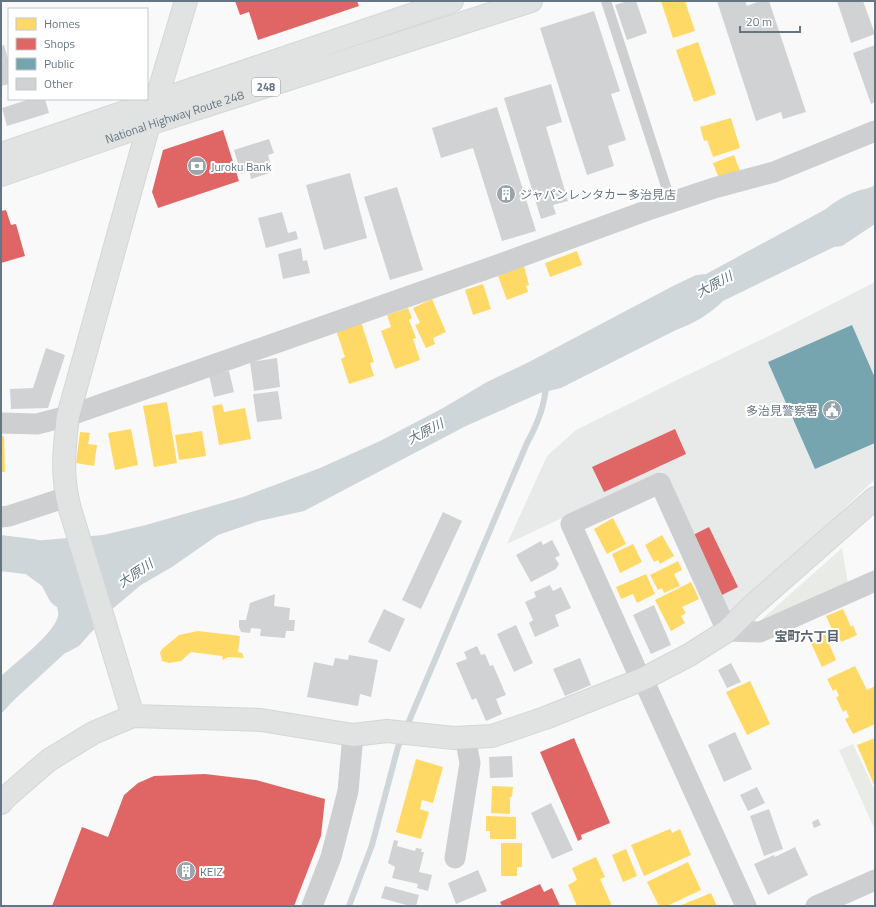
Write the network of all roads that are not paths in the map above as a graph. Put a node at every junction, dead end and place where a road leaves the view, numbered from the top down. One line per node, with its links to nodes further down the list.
1 (186, 1): 5 (main road)
2 (452, 1): 5 (main road, National Highway Route 248 / 248)
3 (531, 1): 6 (main road, National Highway Route 248 / 248)
4 (606, 1): 10 (lane)
5 (156, 102): 6 (main road); 8 (main road, National Highway Route 248 / 248)
6 (149, 124): 9 (main road, National Highway Route 248 / 248); 11 (main road)
7 (875, 130): 10 (street)
8 (1, 154)
9 (1, 175)
10 (671, 202): 11 (street)
11 (68, 416): 12 (street); 14 (main road)
12 (1, 424)
13 (875, 498): 17 (main road)
14 (68, 503): 15 (street); 19 (main road)
15 (1, 517)
16 (875, 581): 17 (street)
17 (728, 631): 18 (main road); 18 (street)
18 (643, 679): 21 (main road); 26 (street)
19 (133, 716): 20 (main road); 22 (main road)
20 (353, 734): 21 (main road); 25 (street)
21 (465, 737): 23 (street)
22 (1, 803)
23 (455, 858)
24 (875, 880): 27 (street)
25 (312, 906)
26 (746, 906)
27 (816, 906)

